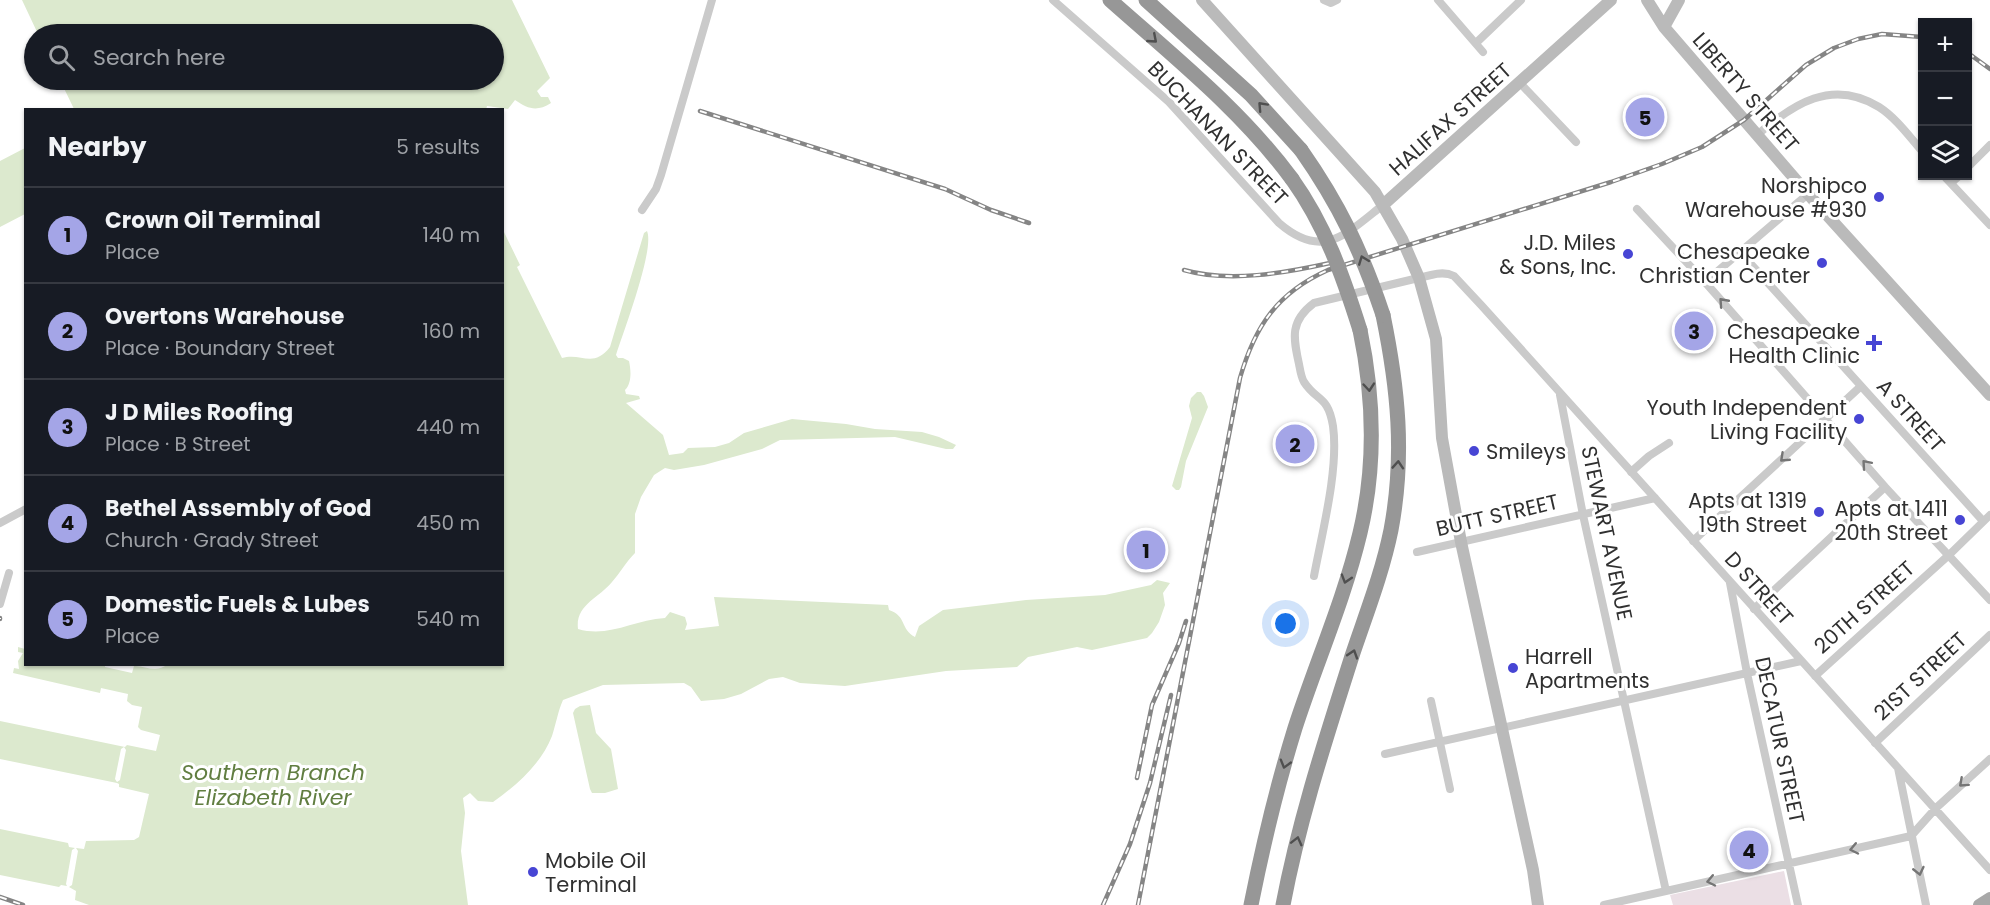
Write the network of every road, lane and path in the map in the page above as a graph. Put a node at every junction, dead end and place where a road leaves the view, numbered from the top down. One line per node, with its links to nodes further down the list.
1 (712, 0): 28 (street)
2 (1053, 0): 30 (street, BUCHANAN STREET)
3 (1110, 0): 76 (highway, one-way to 76, bridge)
4 (1146, 0): 77 (highway, one-way to 4, bridge)
5 (1202, 0): 26 (street)
6 (1324, 0): 7 (street)
7 (1337, 0)
8 (1438, 0): 14 (street)
9 (1521, 0): 14 (street)
10 (1611, 0): 16 (street, HALIFAX STREET)
11 (1647, 0): 13 (street, LIBERTY STREET)
12 (1679, 0): 13 (street)
13 (1664, 27): 17 (street, LIBERTY STREET)
14 (1476, 43): 15 (street)
15 (1483, 52)
16 (1520, 83): 18 (street); 26 (street, HALIFAX STREET)
17 (1757, 135): 20 (street); 25 (street, LIBERTY STREET)
18 (1576, 142)
19 (1990, 145): 21 (street)
20 (1918, 146)
21 (1972, 163)
22 (1948, 180): 24 (street)
23 (1954, 180): 24 (street)
24 (1951, 183): 29 (street)
25 (1808, 194): 31 (street); 36 (street, LIBERTY STREET)
26 (1383, 205): 30 (street, HALIFAX STREET); 32 (street)
27 (1637, 209): 33 (street)
28 (642, 210)
29 (1990, 225)
30 (1304, 239)
31 (1740, 252): 33 (street); 34 (street, A STREET)
32 (1419, 278): 35 (street, D STREET); 48 (street); 52 (street)
33 (1705, 282): 37 (street, one-way to 33)
34 (1860, 387): 37 (street); 45 (street, A STREET)
35 (1560, 394): 39 (street, D STREET); 44 (street, STEWART AVENUE)
36 (1990, 395)
37 (1827, 418): 40 (street, one-way to 37); 47 (street, one-way to 47)
38 (1669, 443): 39 (street)
39 (1631, 472): 41 (street, D STREET)
40 (1886, 487): 50 (street); 56 (street)
41 (1655, 498): 44 (street, BUTT STREET); 47 (street, D STREET)
42 (24, 510): 46 (street)
43 (1990, 514): 45 (street, 20TH STREET)
44 (1583, 515): 48 (street, BUTT STREET); 62 (street, STEWART AVENUE)
45 (1983, 521): 50 (street, 20TH STREET)
46 (0, 524)
47 (1693, 541): 53 (street, D STREET)
48 (1461, 542): 49 (street, BUTT STREET); 63 (street)
49 (1417, 552)
50 (1950, 554): 54 (street); 60 (street, 20TH STREET)
51 (9, 573): 55 (street)
52 (1314, 576)
53 (1730, 583): 56 (street, D STREET); 59 (street, DECATUR STREET)
54 (1990, 600)
55 (0, 604)
56 (1754, 609): 58 (street, D STREET)
57 (1990, 635): 65 (street, 21ST STREET)
58 (1801, 661): 59 (street); 60 (street, D STREET)
59 (1747, 673): 62 (street); 72 (street, DECATUR STREET)
60 (1815, 676): 65 (street, D STREET)
61 (1431, 701): 64 (street)
62 (1623, 701): 63 (street); 74 (street, STEWART AVENUE)
63 (1502, 728): 64 (street); 78 (street)
64 (1440, 742): 66 (street); 69 (street)
65 (1875, 743): 68 (street, D STREET)
66 (1385, 754)
67 (1990, 759): 70 (street, one-way to 70)
68 (1898, 768): 70 (street, D STREET); 71 (street)
69 (1450, 789)
70 (1935, 808): 71 (street); 73 (street, D STREET)
71 (1911, 836): 72 (street, one-way to 72); 81 (street, one-way to 81)
72 (1789, 863): 74 (street, one-way to 74); 80 (street, DECATUR STREET)
73 (1990, 870)
74 (1666, 891): 79 (street)
75 (1990, 898): 82 (main road)
76 (1251, 905)
77 (1283, 905)
78 (1538, 905)
79 (1604, 905)
80 (1798, 905)
81 (1926, 905)
82 (1979, 905)

